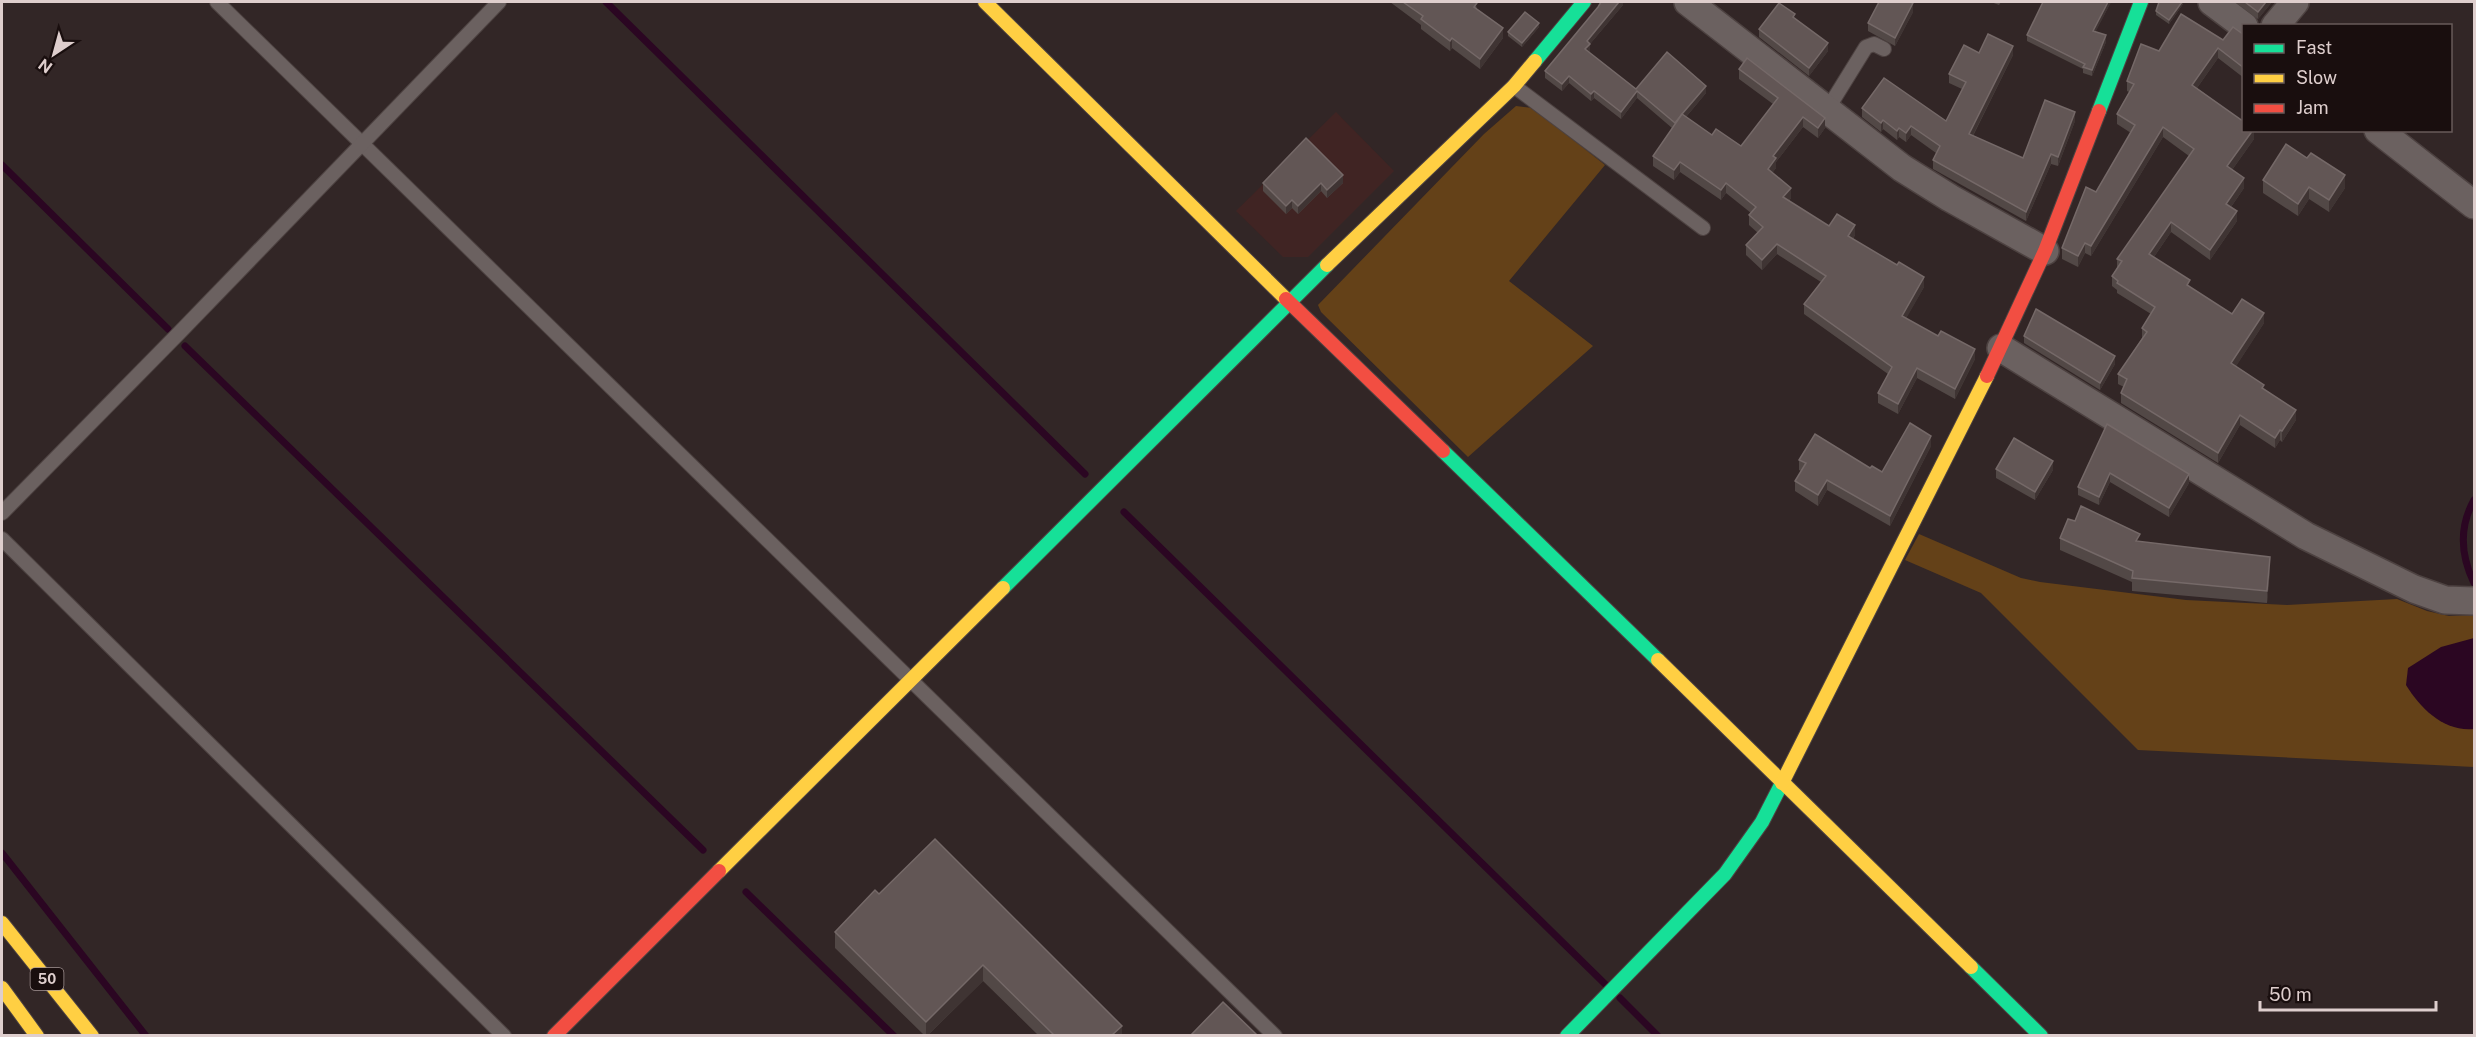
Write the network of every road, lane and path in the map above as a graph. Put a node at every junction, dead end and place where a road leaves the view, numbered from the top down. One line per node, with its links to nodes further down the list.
1 (217, 2): 15 (lane)
2 (499, 2): 15 (lane)
3 (985, 2): 19 (main road)
4 (1584, 2): 12 (main road)
5 (1688, 2): 13 (street)
6 (2140, 2): 18 (main road)
7 (2212, 2): 9 (street)
8 (2295, 2): 10 (street)
9 (2242, 24)
10 (2277, 24)
11 (1884, 49): 13 (lane)
12 (1514, 86): 17 (lane); 19 (main road)
13 (1827, 110): 18 (street)
14 (2381, 132): 16 (street)
15 (361, 142): 21 (lane); 24 (lane)
16 (2475, 205)
17 (1703, 228)
18 (2045, 251): 20 (main road)
19 (1289, 302): 24 (main road); 25 (main road)
20 (2001, 348): 23 (street); 25 (main road)
21 (2, 513)
22 (2, 539): 30 (lane)
23 (2475, 601)
24 (911, 681): 31 (main road); 32 (lane)
25 (1783, 781): 33 (main road); 34 (main road)
26 (2, 923): 29 (main road, 50)
27 (2, 988): 28 (main road, 50)
28 (37, 1035)
29 (92, 1035)
30 (504, 1035)
31 (554, 1035)
32 (1275, 1035)
33 (1567, 1035)
34 (2041, 1035)

